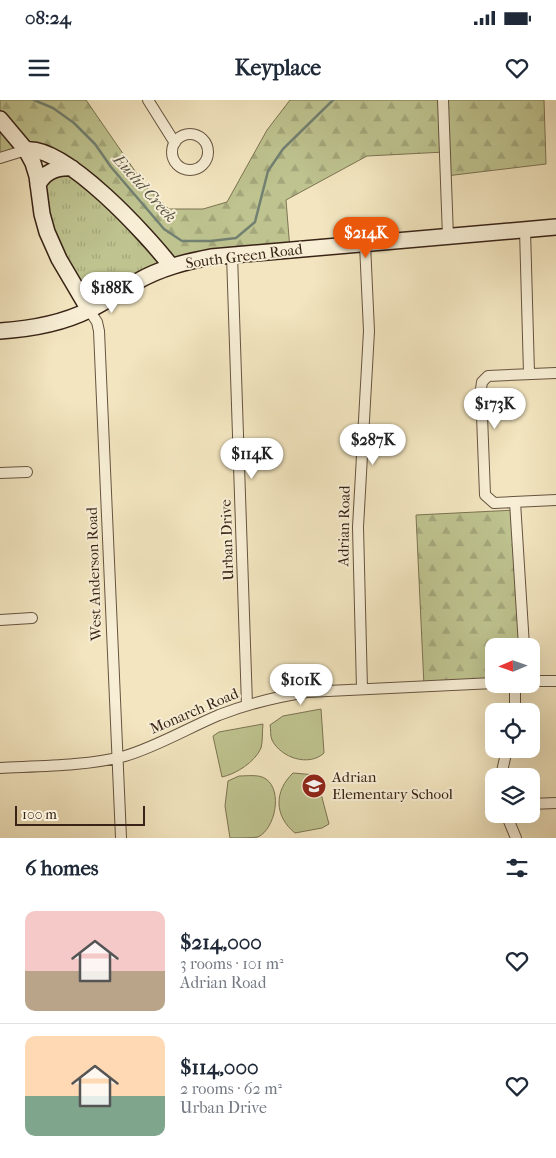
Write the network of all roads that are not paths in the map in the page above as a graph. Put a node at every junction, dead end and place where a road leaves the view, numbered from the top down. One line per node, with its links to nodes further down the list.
1 (148, 100): 4 (street)
2 (443, 101): 11 (street)
3 (0, 119): 5 (main road)
4 (174, 143)
5 (26, 150): 6 (street); 7 (main road); 8 (main road)
6 (0, 158)
7 (72, 168): 8 (main road); 14 (main road)
8 (38, 186): 15 (main road)
9 (556, 227): 10 (main road, South Green Road)
10 (525, 230): 11 (main road, South Green Road); 17 (street)
11 (448, 237): 12 (main road, South Green Road)
12 (365, 244): 13 (main road, South Green Road); 29 (street, Adrian Road)
13 (232, 255): 14 (main road, South Green Road); 30 (street, Urban Drive)
14 (171, 266): 15 (main road, South Green Road)
15 (89, 310): 16 (main road, South Green Road); 31 (street, West Anderson Road)
16 (0, 331)
17 (529, 373): 18 (street); 22 (street)
18 (556, 373)
19 (27, 472): 20 (street)
20 (0, 473)
21 (556, 500): 22 (street)
22 (515, 502): 25 (street)
23 (32, 618): 24 (street)
24 (0, 620)
25 (524, 638)
26 (556, 681): 27 (street)
27 (540, 682)
28 (485, 683): 29 (street, Monarch Road)
29 (362, 689): 30 (street, Monarch Road)
30 (247, 705): 31 (street, Monarch Road)
31 (117, 758): 32 (street, Monarch Road); 36 (street, West Anderson Road)
32 (0, 768)
33 (556, 802): 34 (street)
34 (540, 803)
35 (510, 823): 37 (street)
36 (121, 838)
37 (516, 838)

